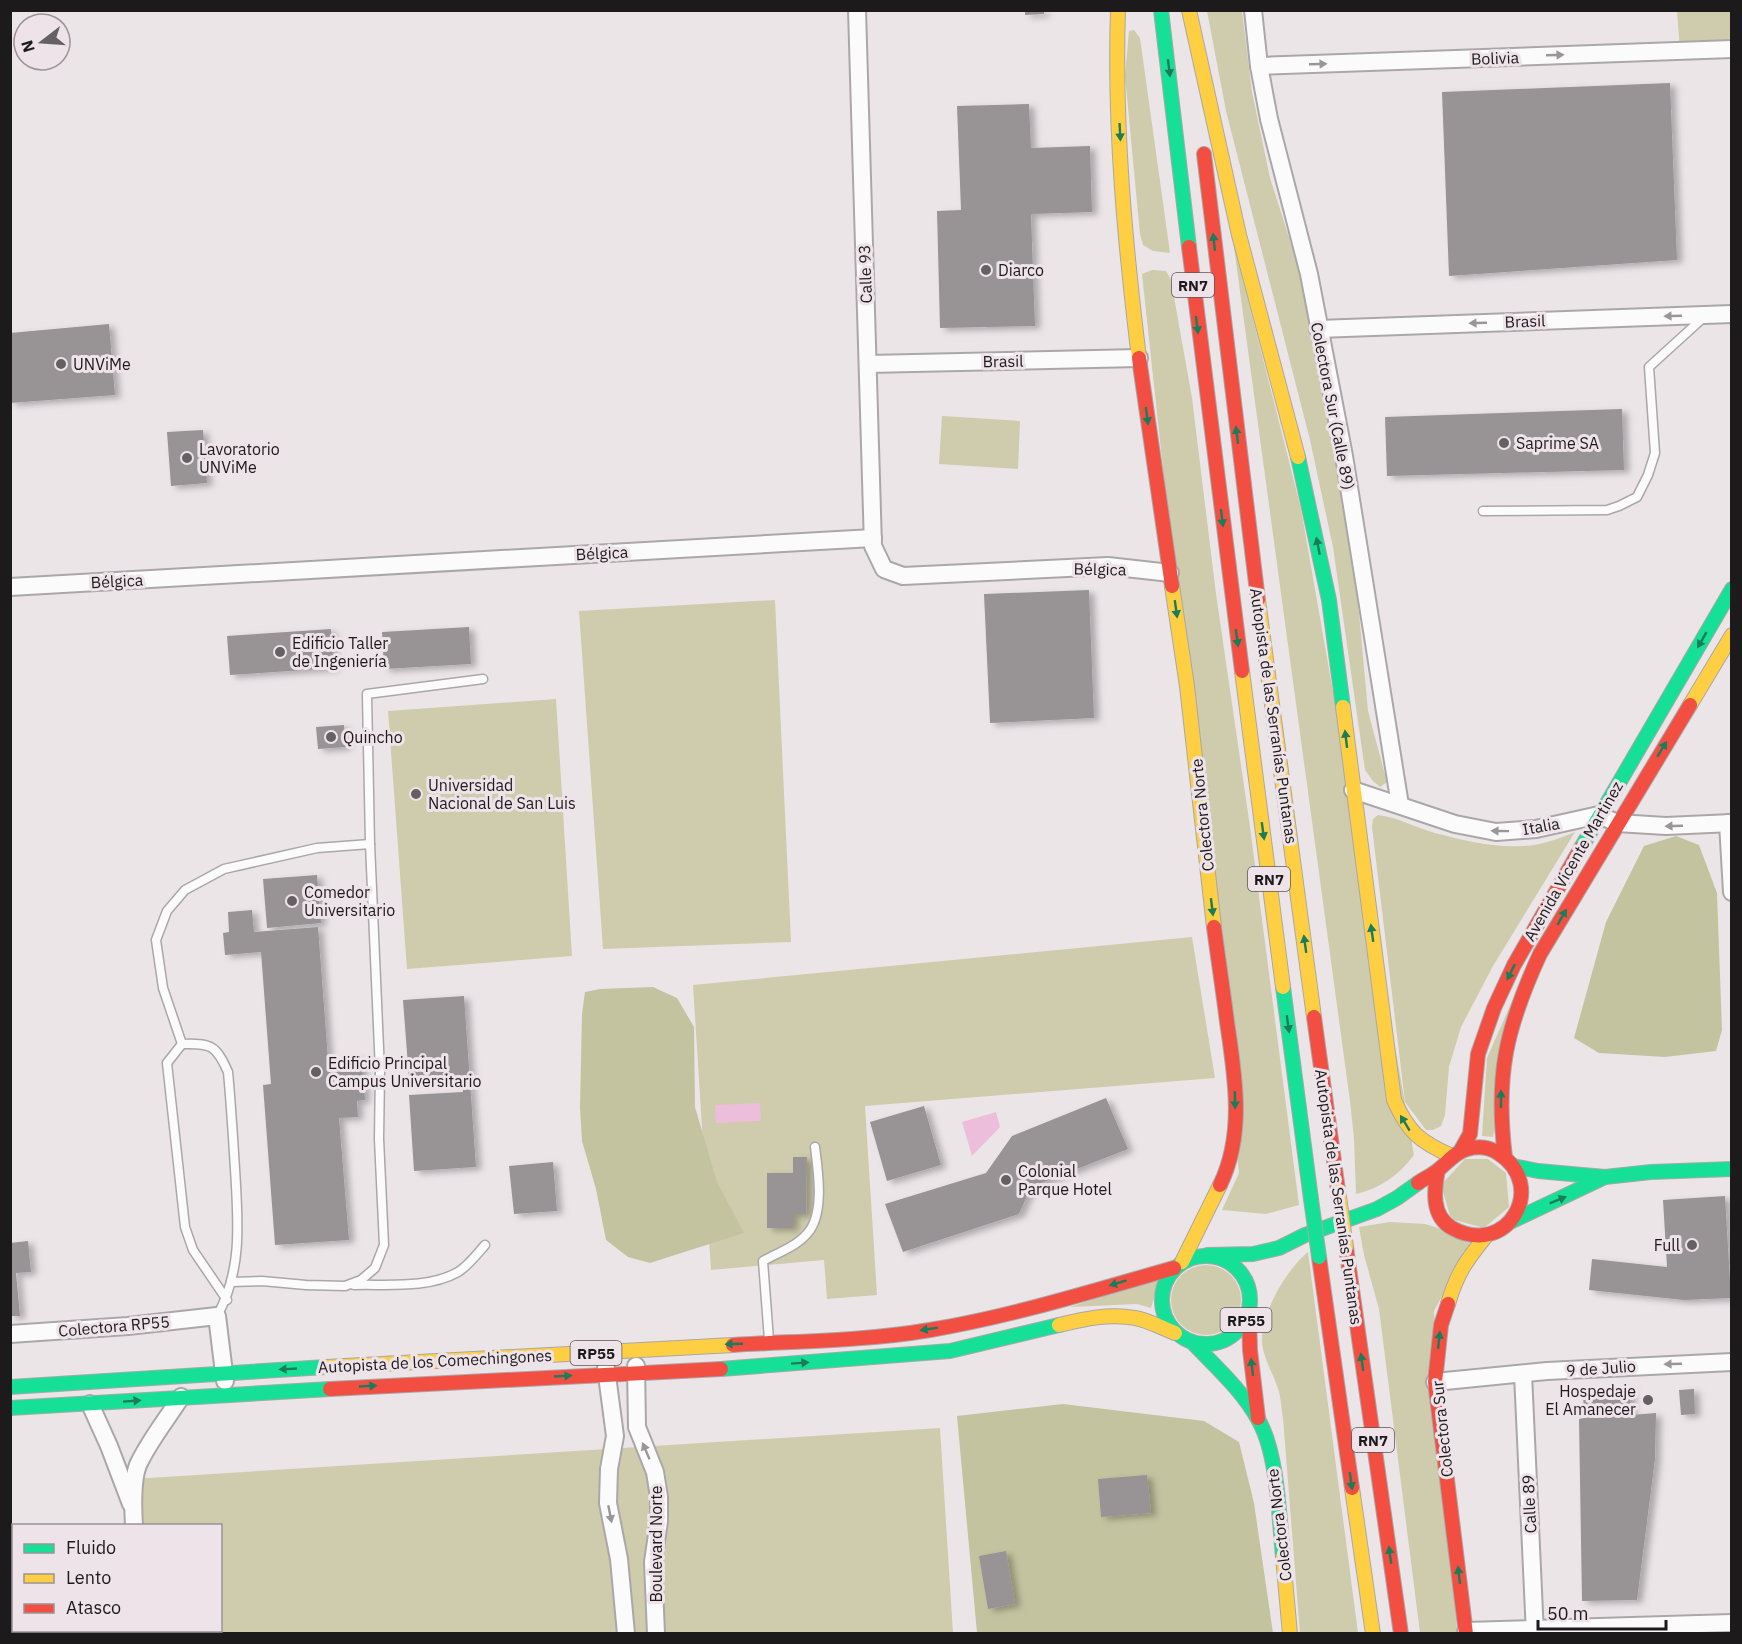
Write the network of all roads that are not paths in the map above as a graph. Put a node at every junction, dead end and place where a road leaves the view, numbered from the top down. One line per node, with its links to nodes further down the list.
1 (857, 10): 12 (street, Calle 93)
2 (1118, 10): 11 (main road, Colectora Norte, one-way to 11)
3 (1161, 10): 75 (main road, Autopista de las Serranías Puntanas / RN7, one-way to 75, bridge)
4 (1189, 10): 20 (main road, one-way to 4); 76 (main road, Autopista de las Serranías Puntanas / RN7, one-way to 4, bridge)
5 (1254, 10): 7 (street, Colectora Sur (Calle 89))
6 (1731, 49): 7 (street, Bolivia, one-way to 6)
7 (1259, 66): 10 (street, Colectora Sur (Calle 89))
8 (1731, 314): 9 (street, Brasil)
9 (1707, 315): 10 (street, Brasil, one-way to 10); 13 (lane)
10 (1318, 329): 21 (street, Colectora Sur (Calle 89))
11 (1139, 358): 12 (street, Brasil); 15 (main road, Colectora Norte, one-way to 15)
12 (868, 364): 14 (street, Calle 93)
13 (1483, 511)
14 (873, 538): 15 (street, Bélgica); 16 (street, Bélgica)
15 (1170, 573): 43 (main road, Colectora Norte, one-way to 43)
16 (10, 587)
17 (1731, 589): 22 (main road, Avenida Vicente Martinez, one-way to 22)
18 (1731, 635): 23 (main road, Avenida Vicente Martinez, one-way to 18)
19 (483, 680): 25 (lane)
20 (1353, 790): 21 (street, Italia); 29 (main road, one-way to 20)
21 (1400, 805): 22 (street, Italia, one-way to 21)
22 (1599, 815): 23 (street); 29 (main road, Avenida Vicente Martinez, one-way to 29)
23 (1617, 823): 24 (street, one-way to 23); 30 (main road, Avenida Vicente Martinez, one-way to 23)
24 (1730, 823): 26 (street)
25 (370, 844): 27 (lane); 45 (lane)
26 (1731, 892)
27 (182, 1044): 44 (lane); 46 (lane)
28 (815, 1147): 51 (lane)
29 (1456, 1153): 30 (main road); 32 (main road)
30 (1509, 1161): 33 (main road); 37 (main road)
31 (1731, 1169): 33 (main road)
32 (1438, 1170): 34 (main road); 38 (main road)
33 (1605, 1177): 37 (main road, one-way to 33)
34 (1388, 1204): 35 (main road); 41 (main road)
35 (1406, 1208)
36 (1425, 1215): 38 (main road)
37 (1510, 1222): 39 (main road)
38 (1446, 1224): 39 (main road)
39 (1486, 1236): 60 (main road, Colectora Sur, one-way to 39)
40 (485, 1245): 45 (lane)
41 (1279, 1248): 42 (main road); 47 (main road)
42 (1207, 1255): 43 (main road, RP55); 47 (main road, RP55)
43 (1178, 1265): 49 (main road); 51 (main road, Autopista de los Comechingones / RP55, one-way to 51)
44 (231, 1282): 45 (lane); 46 (lane)
45 (345, 1286)
46 (227, 1300): 48 (lane)
47 (1250, 1309): 52 (main road, RP55); 66 (main road, Colectora Norte / RP55, one-way to 47)
48 (217, 1316): 50 (street, Colectora RP55); 56 (street)
49 (1175, 1333): 52 (main road, RP55); 57 (main road, Autopista de los Comechingones / RP55, one-way to 49)
50 (10, 1334)
51 (769, 1343): 53 (main road, Autopista de los Comechingones / RP55, one-way to 53)
52 (1193, 1343): 66 (main road, Colectora Norte / RP55)
53 (636, 1350): 54 (main road, Autopista de los Comechingones / RP55); 57 (street, Boulevard Norte)
54 (605, 1352): 56 (main road, Autopista de los Comechingones / RP55, one-way to 56); 58 (street, Boulevard Norte)
55 (1731, 1362): 59 (street, 9 de Julio, one-way to 59)
56 (224, 1372): 61 (main road, Autopista de los Comechingones / RP55); 62 (street)
57 (636, 1373): 58 (main road, Autopista de los Comechingones / RP55); 73 (street, Boulevard Norte, one-way to 57)
58 (607, 1374): 62 (main road, Autopista de los Comechingones / RP55, one-way to 58); 72 (street, Boulevard Norte, one-way to 72)
59 (1523, 1374): 60 (street, 9 de Julio); 70 (street, Calle 89)
60 (1435, 1382): 71 (main road, Colectora Sur, one-way to 60)
61 (10, 1387)
62 (226, 1394): 63 (main road, Autopista de los Comechingones / RP55)
63 (181, 1397): 64 (main road, Autopista de los Comechingones / RP55, one-way to 63); 67 (street)
64 (90, 1404): 65 (main road, Autopista de los Comechingones / RP55); 67 (street)
65 (10, 1408)
66 (1258, 1419): 74 (main road, Colectora Norte / RP55)
67 (133, 1507): 68 (street)
68 (134, 1524)
69 (1731, 1623): 70 (street)
70 (1535, 1631): 71 (street)
71 (1466, 1632)
72 (626, 1634)
73 (656, 1634)
74 (1290, 1634)
75 (1373, 1634)
76 (1401, 1634)

